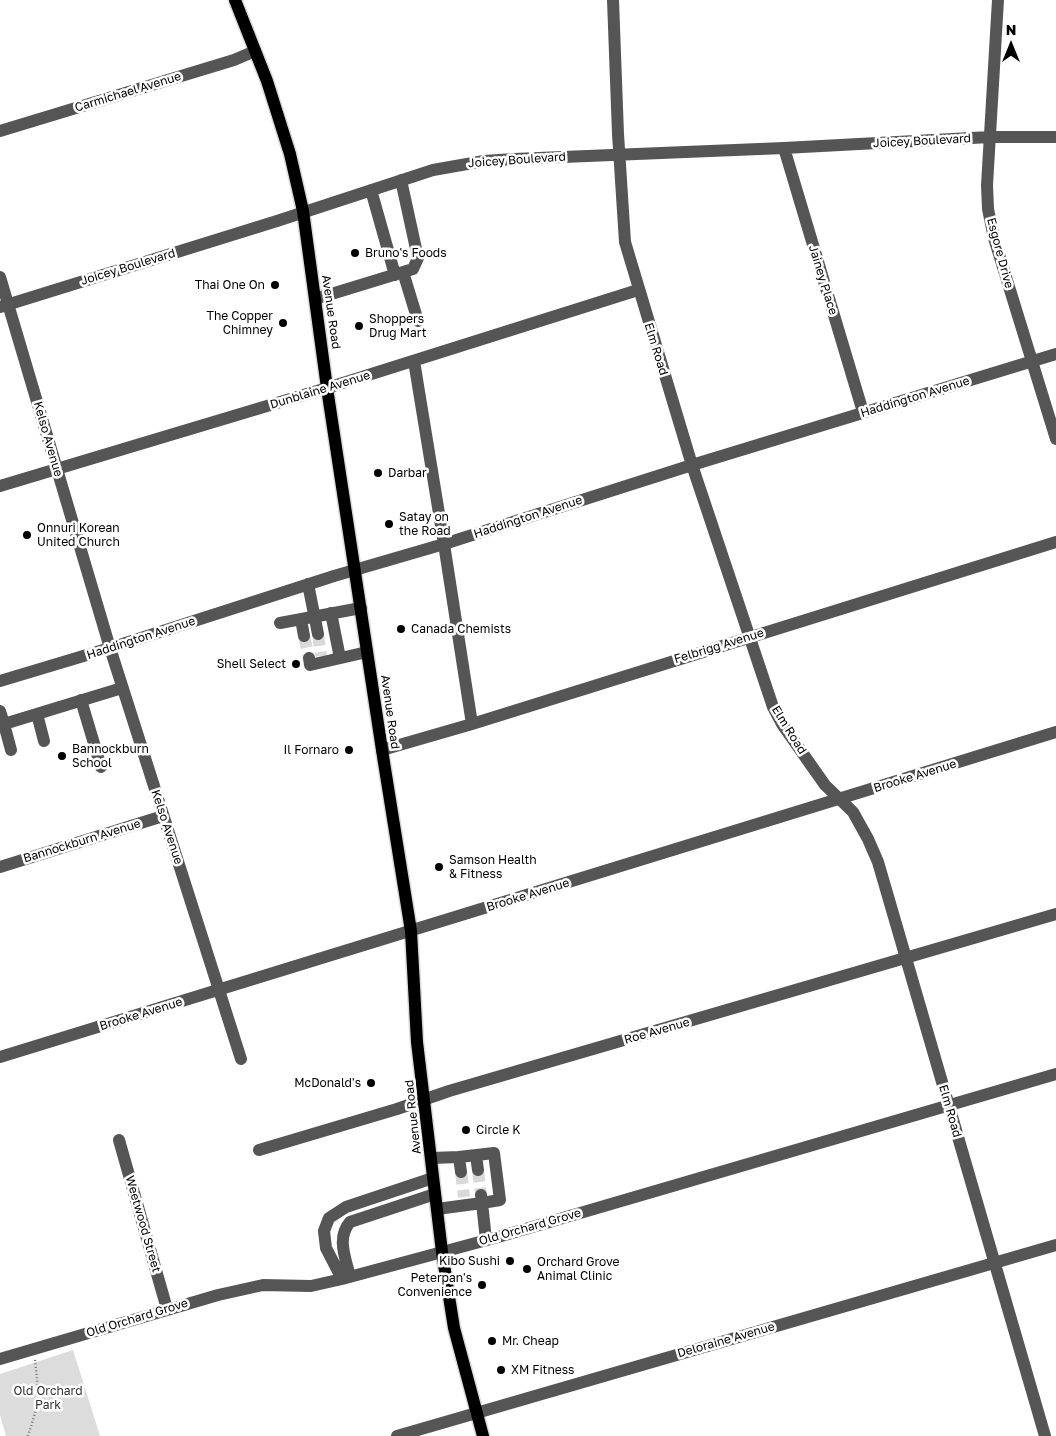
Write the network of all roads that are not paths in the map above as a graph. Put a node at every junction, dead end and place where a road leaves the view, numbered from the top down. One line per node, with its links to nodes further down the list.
1 (235, 0): 4 (main road, Avenue Road)
2 (613, 0): 9 (street, Elm Road)
3 (998, 0): 6 (street, Esgore Drive)
4 (255, 51): 5 (street, Carmichael Avenue); 12 (main road, Avenue Road)
5 (0, 131)
6 (990, 137): 7 (street, Joicey Boulevard); 8 (street, Joicey Boulevard); 21 (street, Esgore Drive)
7 (1056, 137)
8 (784, 148): 9 (street, Joicey Boulevard); 23 (street, Jainey Place)
9 (620, 155): 10 (street, Joicey Boulevard); 15 (street, Elm Road)
10 (401, 180): 11 (street, Joicey Boulevard); 13 (street)
11 (371, 190): 12 (street, Joicey Boulevard); 13 (street)
12 (303, 211): 16 (main road, Avenue Road); 17 (street, Joicey Boulevard)
13 (399, 273): 16 (street); 18 (street)
14 (0, 277): 17 (street, Kelso Avenue)
15 (638, 290): 20 (street, Dunblaine Avenue); 25 (street, Elm Road)
16 (316, 300): 22 (main road, Avenue Road)
17 (4, 306): 26 (street, Kelso Avenue)
18 (418, 321)
19 (1056, 354): 21 (street, Haddington Avenue)
20 (414, 361): 22 (street, Dunblaine Avenue); 29 (street)
21 (1031, 362): 23 (street, Haddington Avenue); 24 (street, Esgore Drive)
22 (327, 388): 26 (street, Dunblaine Avenue); 30 (main road, Avenue Road)
23 (863, 412): 25 (street, Haddington Avenue)
24 (1056, 439)
25 (692, 465): 29 (street, Haddington Avenue); 39 (street, Elm Road)
26 (56, 469): 27 (street, Dunblaine Avenue); 40 (street, Kelso Avenue)
27 (0, 486)
28 (1056, 542): 39 (street, Felbrigg Avenue)
29 (444, 544): 30 (street, Haddington Avenue); 50 (street)
30 (355, 570): 31 (street, Haddington Avenue); 32 (main road, Avenue Road)
31 (308, 584): 34 (street); 40 (street, Haddington Avenue)
32 (361, 608): 33 (street); 41 (main road, Avenue Road)
33 (331, 613): 34 (street); 42 (street)
34 (315, 616): 35 (street); 37 (street)
35 (301, 619): 36 (street); 38 (street)
36 (280, 623)
37 (318, 634)
38 (304, 636)
39 (750, 636): 50 (street, Felbrigg Avenue); 56 (street, Elm Road)
40 (110, 648): 44 (street, Haddington Avenue); 45 (street, Kelso Avenue)
41 (367, 652): 42 (street); 54 (main road, Avenue Road)
42 (340, 658): 43 (street)
43 (317, 659)
44 (0, 681)
45 (122, 688): 46 (street); 57 (street, Kelso Avenue)
46 (81, 700): 48 (street); 55 (street)
47 (0, 711): 49 (street)
48 (37, 714): 49 (street); 52 (street)
49 (4, 724): 53 (street)
50 (472, 724): 54 (street, Felbrigg Avenue)
51 (1056, 732): 56 (street, Brooke Avenue)
52 (44, 741)
53 (11, 750)
54 (382, 750): 60 (main road, Avenue Road)
55 (101, 767)
56 (838, 800): 60 (street, Brooke Avenue); 61 (street, Elm Road)
57 (163, 816): 58 (street, Bannockburn Avenue); 62 (street, Kelso Avenue)
58 (0, 867)
59 (1056, 914): 61 (street, Roe Avenue)
60 (411, 931): 62 (street, Brooke Avenue); 66 (main road, Avenue Road)
61 (906, 958): 66 (street, Roe Avenue); 67 (street, Elm Road)
62 (219, 990): 63 (street, Brooke Avenue); 64 (street, Kelso Avenue)
63 (0, 1057)
64 (241, 1059)
65 (1056, 1074): 67 (street, Old Orchard Grove)
66 (425, 1099): 69 (street, Roe Avenue); 72 (main road, Avenue Road)
67 (948, 1106): 79 (street, Old Orchard Grove); 82 (street, Elm Road)
68 (119, 1140): 84 (street, Weetwood Street)
69 (259, 1150)
70 (476, 1155): 71 (street); 73 (street); 77 (street)
71 (459, 1157): 72 (street); 74 (street)
72 (431, 1158): 75 (main road, Avenue Road)
73 (478, 1170)
74 (461, 1172)
75 (433, 1178): 76 (main road, Avenue Road); 83 (street)
76 (435, 1194): 78 (main road, Avenue Road); 83 (street)
77 (481, 1199): 78 (street); 79 (street)
78 (437, 1209): 81 (main road, Avenue Road)
79 (486, 1240): 81 (street, Old Orchard Grove)
80 (1056, 1245): 82 (street, Deloraine Avenue)
81 (442, 1252): 83 (street, Old Orchard Grove); 86 (main road, Avenue Road)
82 (994, 1263): 86 (street, Deloraine Avenue); 89 (street, Elm Road)
83 (346, 1278): 84 (street, Old Orchard Grove)
84 (167, 1309): 85 (street, Old Orchard Grove)
85 (0, 1359)
86 (476, 1412): 87 (street, Deloraine Avenue); 88 (main road, Avenue Road)
87 (397, 1436)
88 (483, 1436)
89 (1045, 1436)

